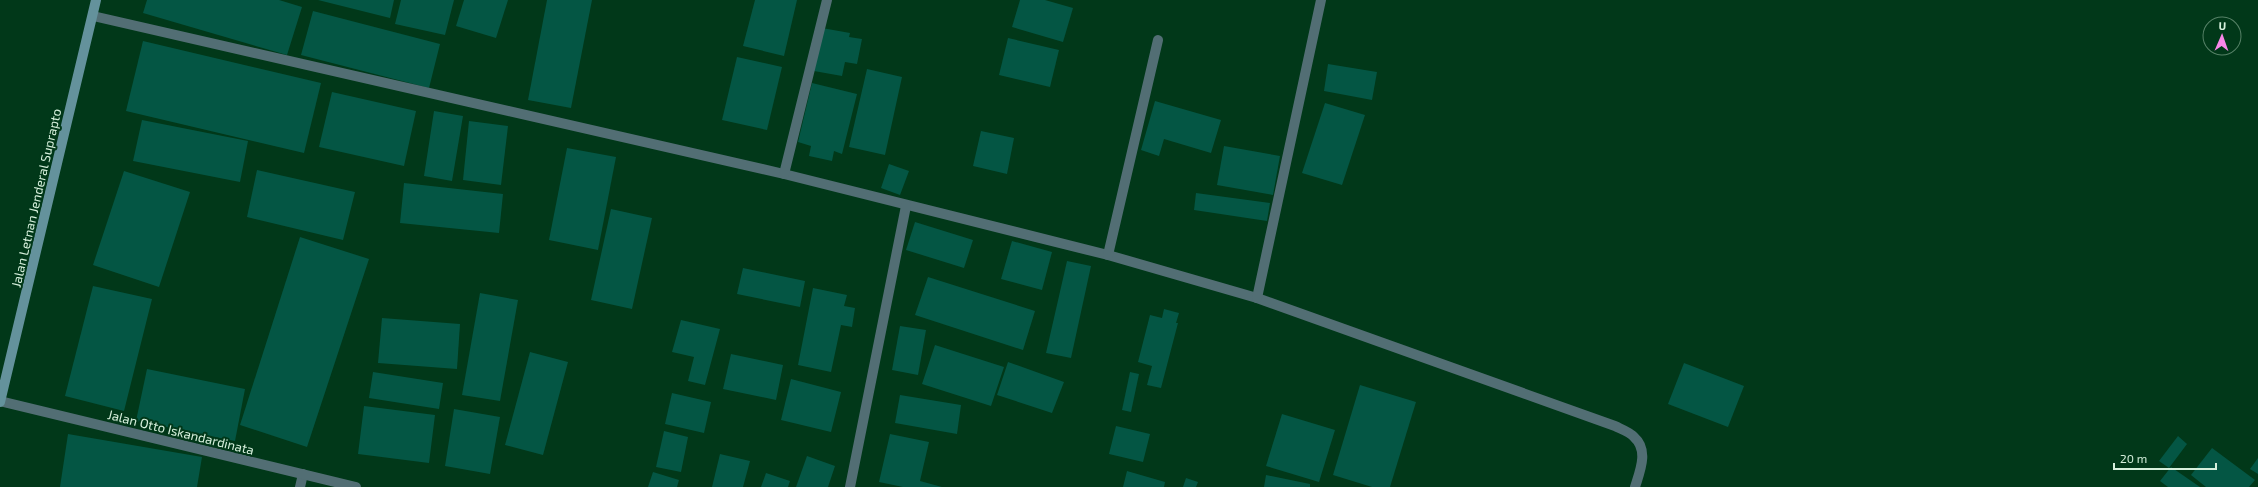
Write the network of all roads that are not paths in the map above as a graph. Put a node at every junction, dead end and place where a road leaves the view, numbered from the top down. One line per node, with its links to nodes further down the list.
1 (96, 0): 4 (main road, Jalan Letnan Jenderal Suprapto)
2 (827, 0): 6 (street)
3 (1321, 0): 9 (street)
4 (93, 16): 6 (street); 10 (main road, Jalan Letnan Jenderal Suprapto)
5 (1158, 40): 8 (street)
6 (784, 174): 7 (street)
7 (906, 206): 8 (street); 14 (street)
8 (1108, 255): 9 (street)
9 (1257, 298): 15 (street)
10 (0, 402): 11 (street, Jalan Otto Iskandardinata)
11 (303, 474): 12 (street); 13 (street, Jalan Otto Iskandardinata)
12 (300, 487)
13 (356, 487)
14 (850, 487)
15 (1635, 487)

